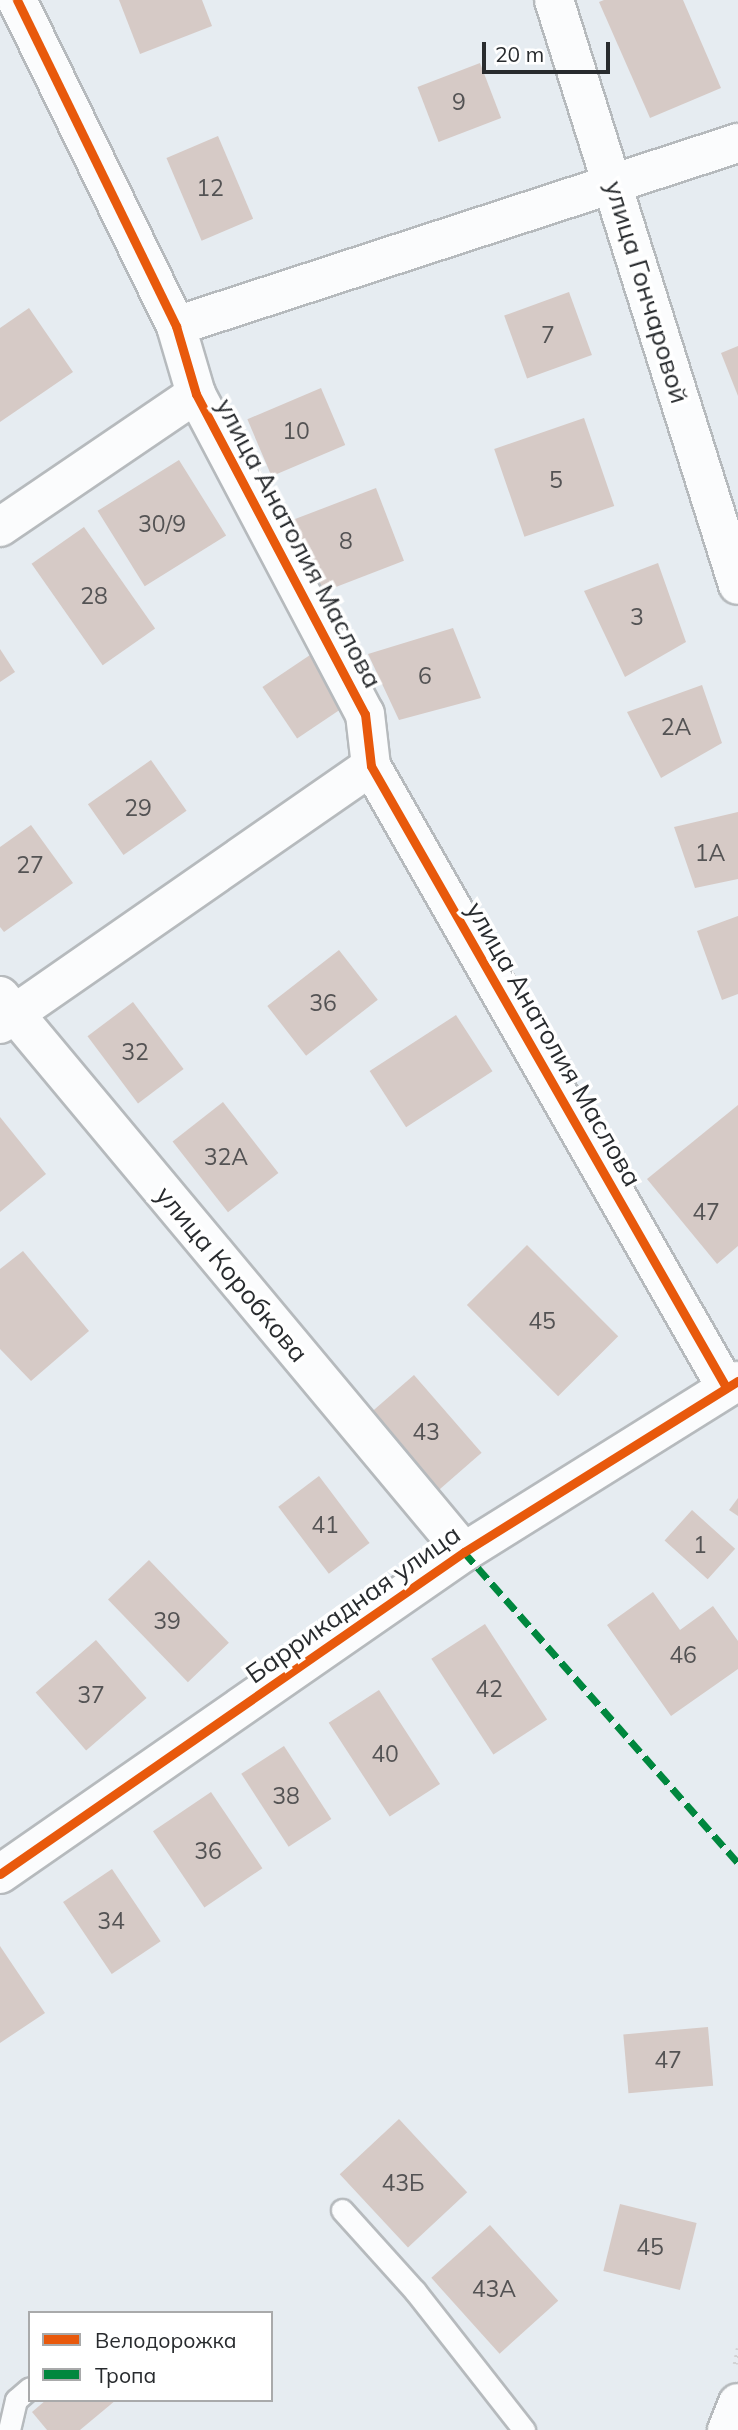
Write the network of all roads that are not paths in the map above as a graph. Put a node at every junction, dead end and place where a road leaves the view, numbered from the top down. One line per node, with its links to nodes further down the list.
1 (554, 0): 4 (street, улица Гончаровой)
2 (11, 6): 5 (street, улица Анатолия Маслова)
3 (738, 144): 4 (street)
4 (614, 184): 5 (street); 8 (street, улица Гончаровой)
5 (176, 326): 6 (street, улица Анатолия Маслова)
6 (196, 394): 7 (street); 9 (street, улица Анатолия Маслова)
7 (0, 527)
8 (738, 585)
9 (371, 766): 10 (street); 11 (street, улица Анатолия Маслова)
10 (5, 1011): 12 (street, улица Коробкова)
11 (732, 1384): 12 (street, Баррикадная улица)
12 (464, 1552): 13 (street, Баррикадная улица)
13 (0, 1874)
14 (342, 2210): 18 (lane)
15 (28, 2390): 17 (lane)
16 (738, 2403): 19 (street)
17 (9, 2430)
18 (524, 2430)
19 (727, 2430)

